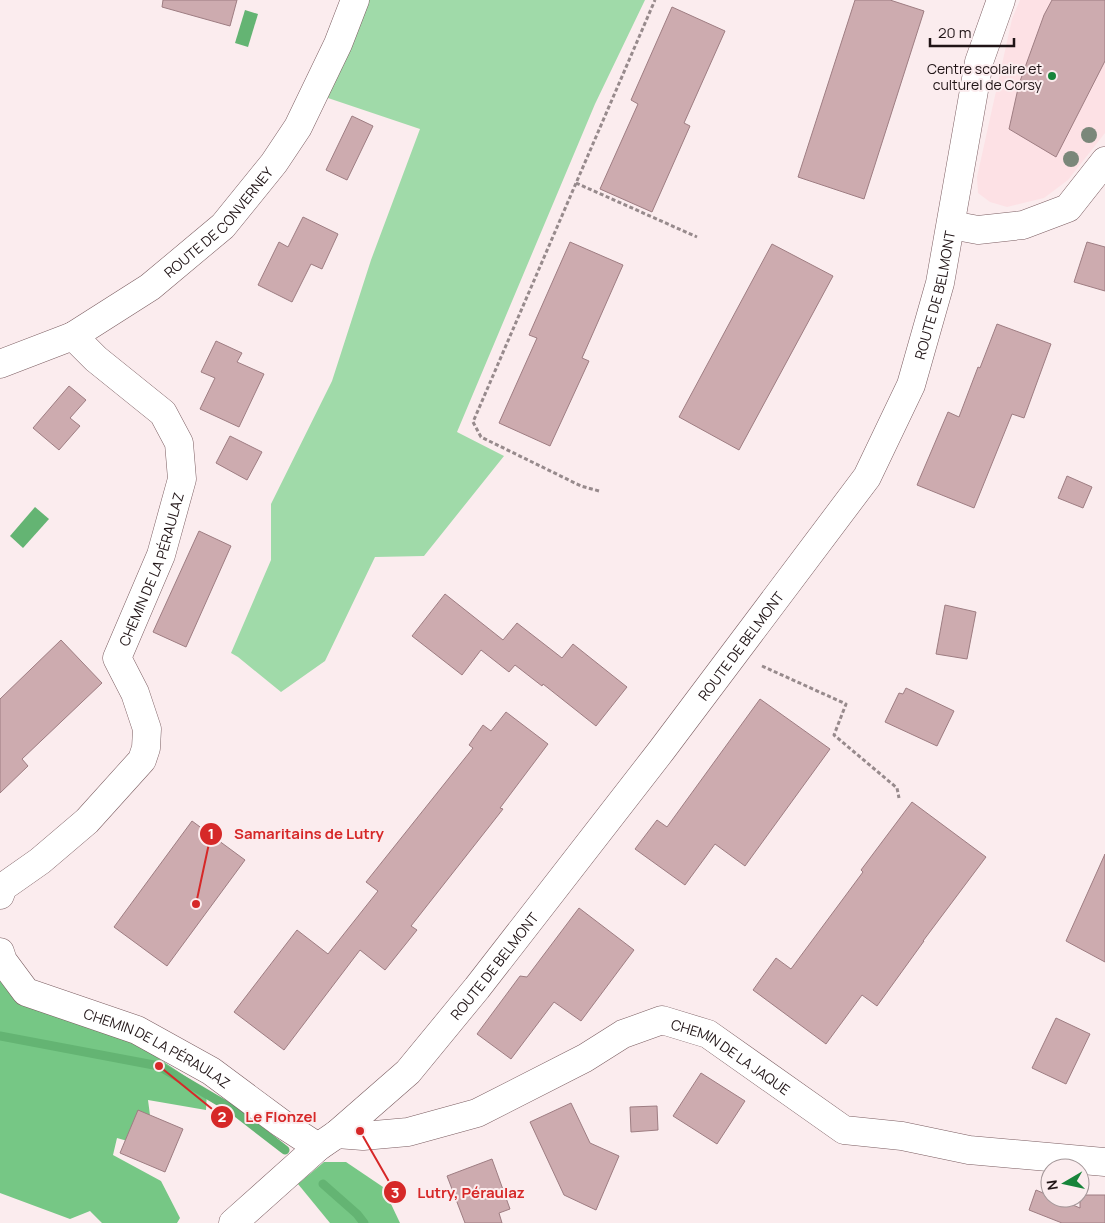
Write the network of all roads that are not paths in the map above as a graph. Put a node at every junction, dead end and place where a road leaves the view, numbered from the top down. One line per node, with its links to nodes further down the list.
1 (355, 0): 5 (street, ROUTE DE CONVERNEY)
2 (1000, 0): 4 (street, ROUTE DE BELMONT)
3 (1105, 161): 4 (street)
4 (951, 226): 9 (street, ROUTE DE BELMONT)
5 (73, 336): 6 (street, ROUTE DE CONVERNEY); 7 (street, CHEMIN DE LA PÉRAULAZ)
6 (0, 364)
7 (0, 895)
8 (0, 952): 9 (street, CHEMIN DE LA PÉRAULAZ)
9 (328, 1140): 10 (street, CHEMIN DE LA JAQUE); 11 (street, ROUTE DE BELMONT)
10 (1105, 1162)
11 (232, 1223)

